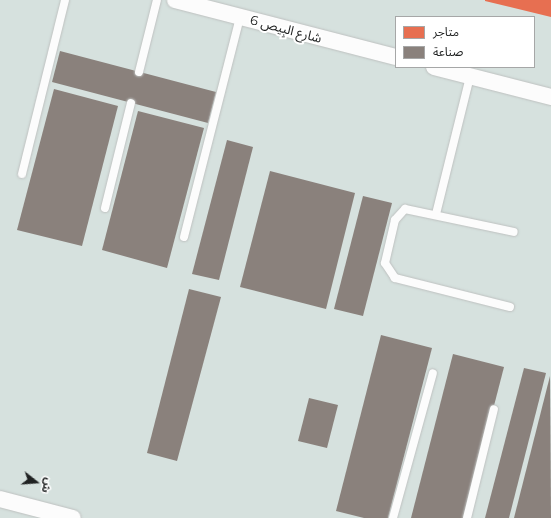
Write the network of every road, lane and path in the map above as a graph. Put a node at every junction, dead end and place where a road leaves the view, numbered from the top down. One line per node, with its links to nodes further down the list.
1 (65, 0): 11 (lane)
2 (157, 0): 7 (lane)
3 (175, 0): 4 (street, شارع البِيص 6)
4 (240, 17): 5 (street, شارع البِيص 6); 15 (lane)
5 (395, 57)
6 (438, 68): 8 (street)
7 (139, 72)
8 (470, 76): 9 (street); 13 (lane)
9 (551, 97)
10 (131, 103): 12 (lane)
11 (22, 174)
12 (105, 208)
13 (436, 214): 14 (lane); 16 (lane)
14 (514, 232)
15 (184, 237)
16 (510, 307)
17 (433, 373): 21 (lane)
18 (494, 409): 22 (lane)
19 (0, 499): 20 (street)
20 (73, 518)
21 (393, 518)
22 (467, 518)

